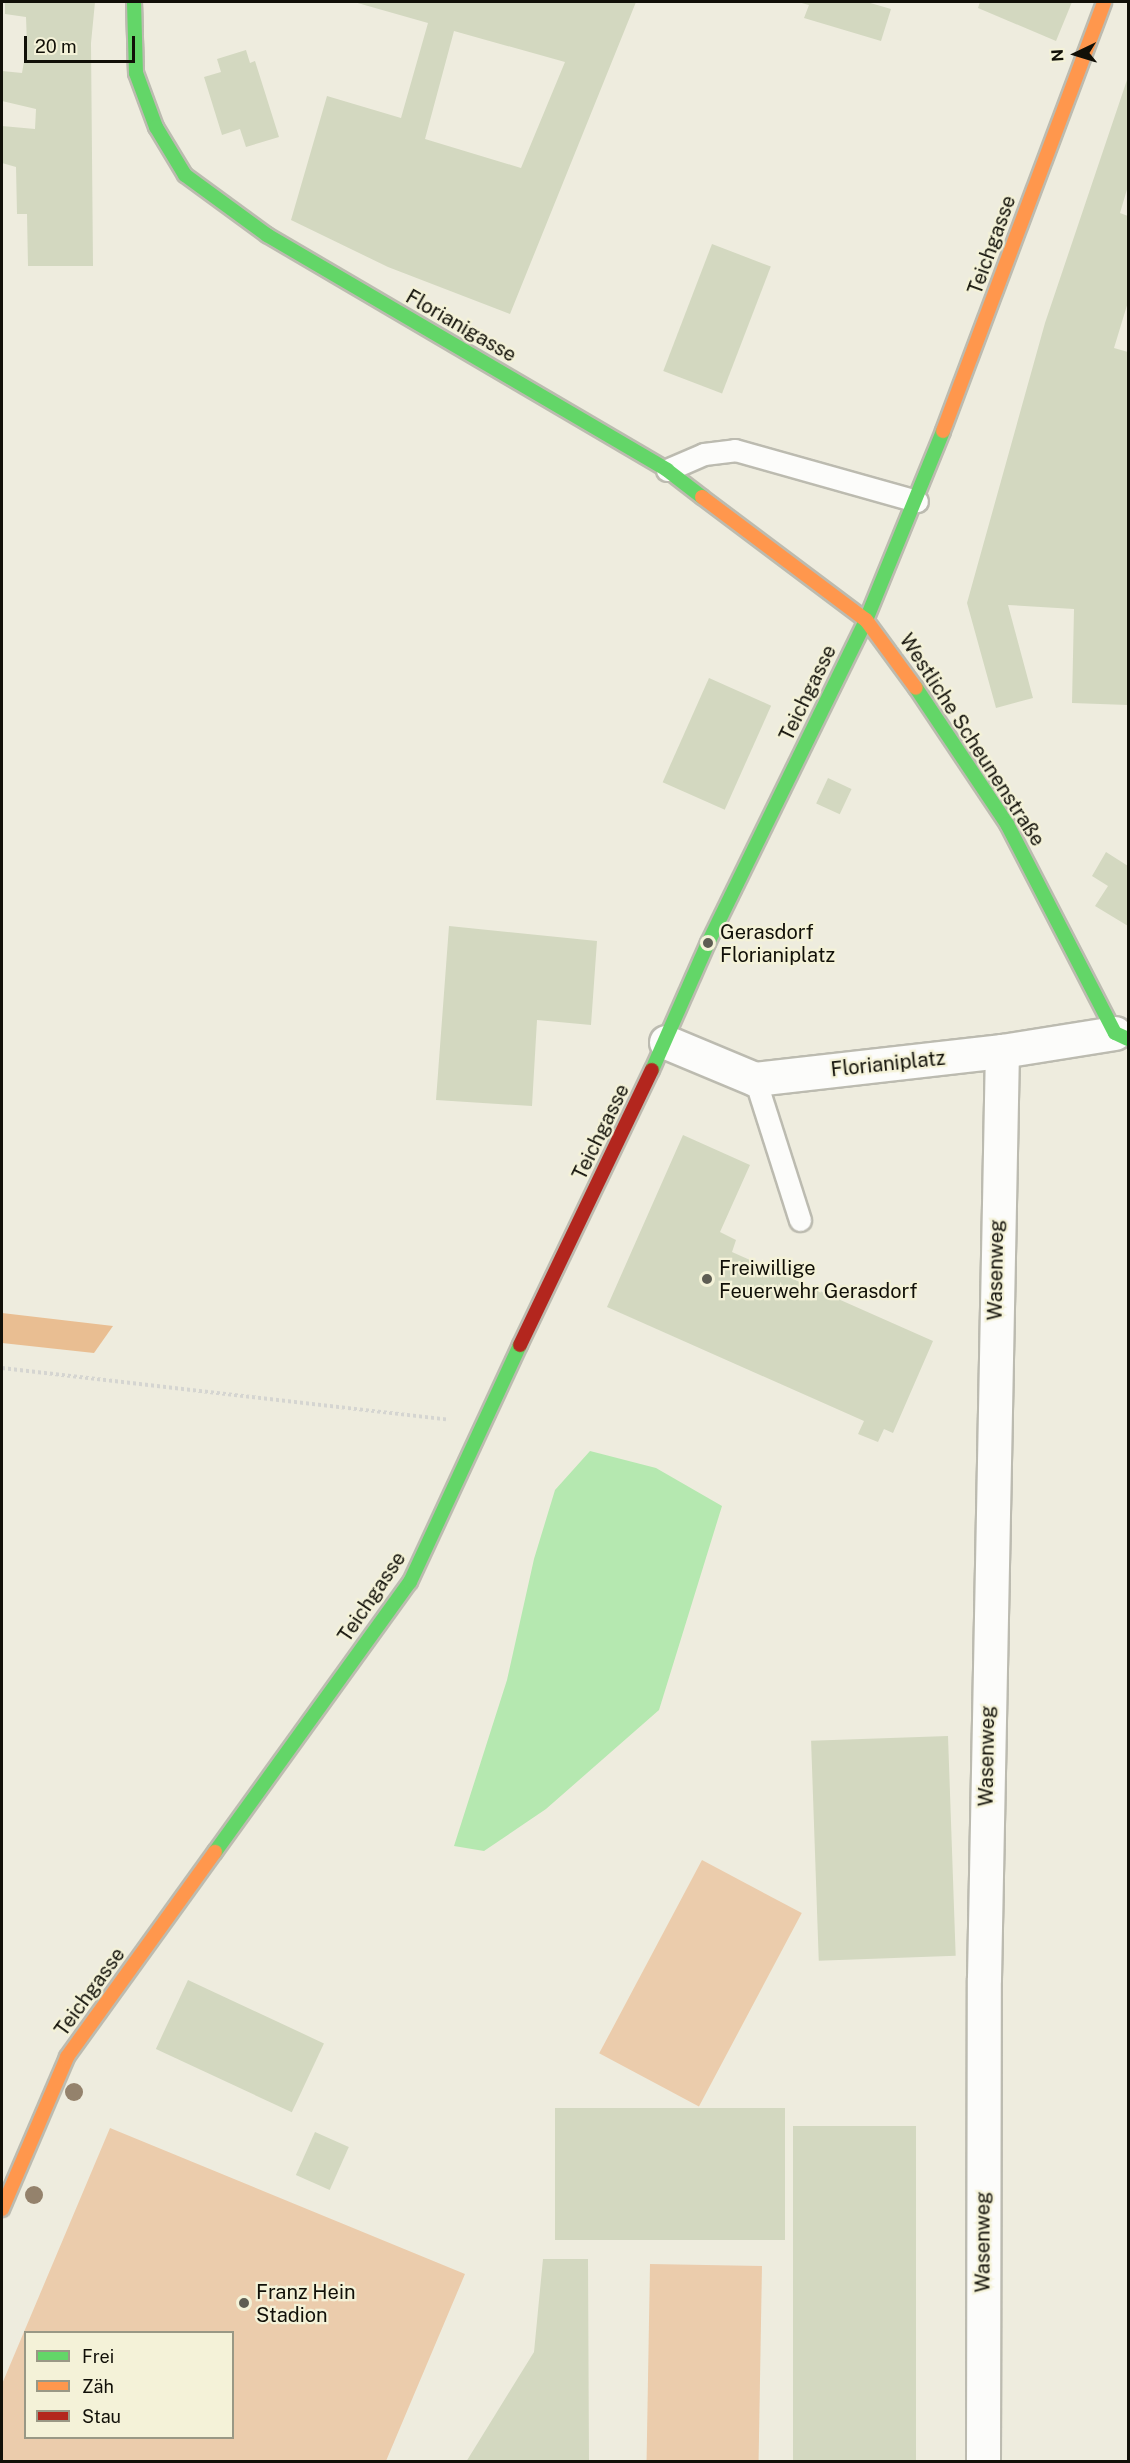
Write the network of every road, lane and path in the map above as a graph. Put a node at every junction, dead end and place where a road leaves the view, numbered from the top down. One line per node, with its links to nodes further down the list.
1 (134, 2): 3 (street, Florianigasse)
2 (1104, 2): 4 (street, Teichgasse)
3 (667, 470): 4 (lane); 5 (street, Florianigasse)
4 (917, 501): 5 (street, Teichgasse)
5 (866, 620): 6 (street, Westliche Scheunenstraße); 7 (street, Teichgasse)
6 (1122, 1036): 8 (street, Florianiplatz)
7 (666, 1042): 9 (street, Florianiplatz); 12 (street, Teichgasse)
8 (1002, 1051): 9 (street, Florianiplatz); 14 (street, Wasenweg)
9 (755, 1079): 10 (lane)
10 (800, 1220)
11 (2, 1368): 12 (path)
12 (482, 1423): 13 (street, Teichgasse)
13 (2, 2209)
14 (983, 2462)

